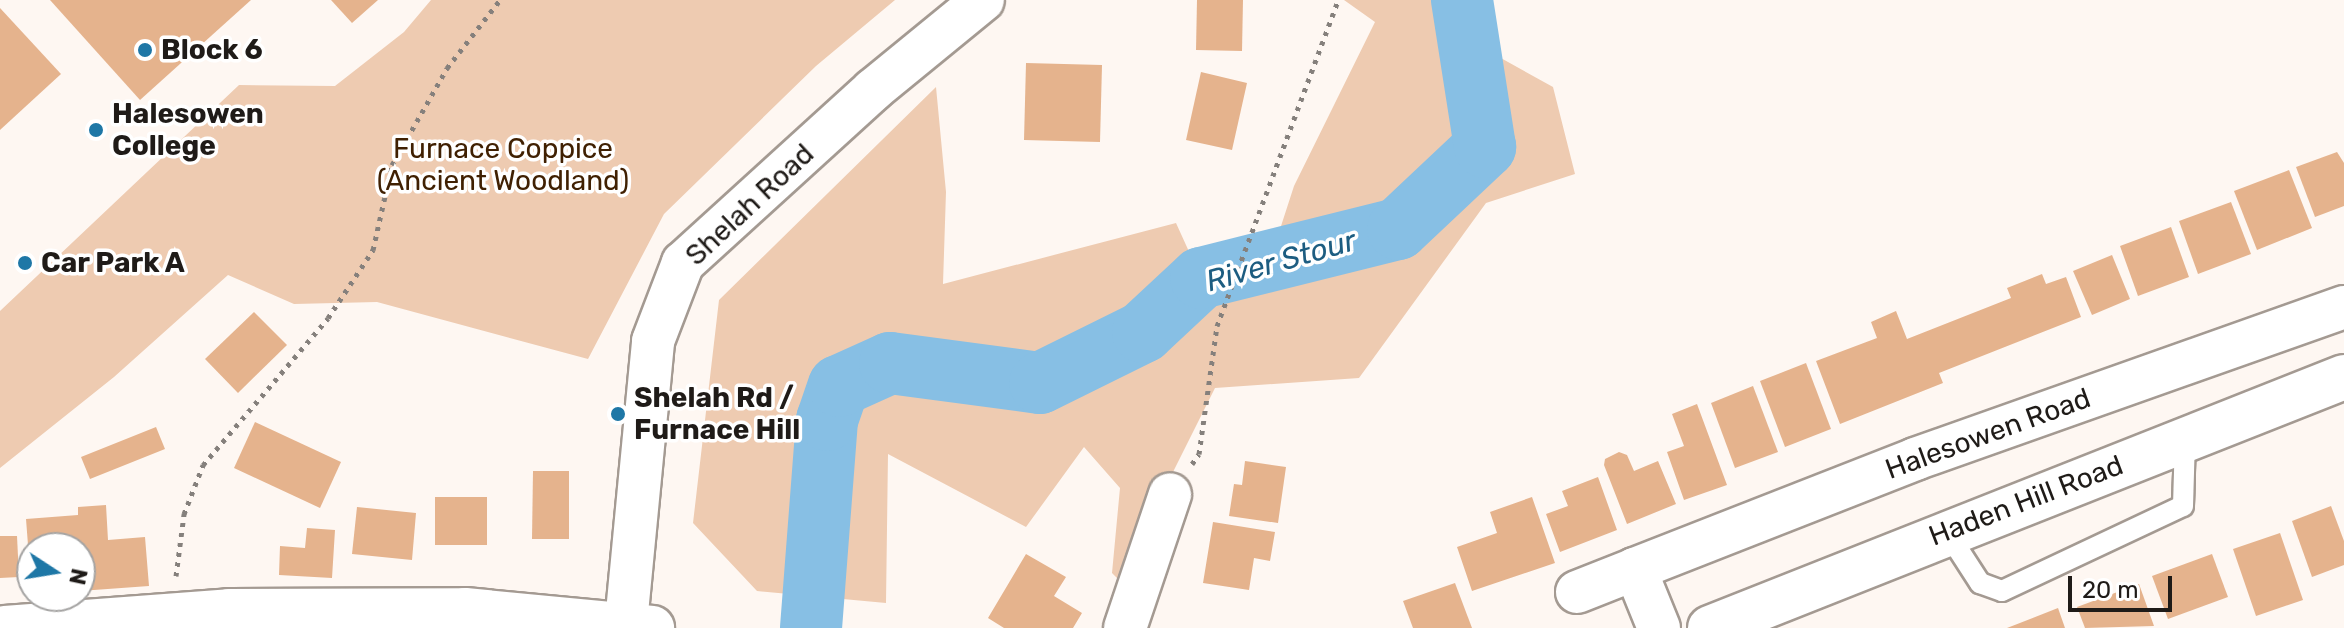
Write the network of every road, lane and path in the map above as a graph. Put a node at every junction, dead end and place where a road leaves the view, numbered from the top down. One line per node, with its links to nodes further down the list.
1 (500, 0): 11 (path)
2 (983, 0): 13 (street, Shelah Road)
3 (1338, 0): 7 (path)
4 (2344, 307): 9 (street, Halesowen Road)
5 (2344, 377): 6 (main road, Haden Hill Road)
6 (2185, 439): 8 (main road, Haden Hill Road); 8 (lane)
7 (1170, 494): 15 (street)
8 (1947, 532): 17 (main road, Haden Hill Road)
9 (1635, 569): 10 (street, Halesowen Road); 16 (street)
10 (1577, 592)
11 (177, 613): 12 (main road); 14 (main road)
12 (578, 624): 13 (main road)
13 (639, 626)
14 (5, 628)
15 (1125, 628)
16 (1659, 628)
17 (1710, 628)

